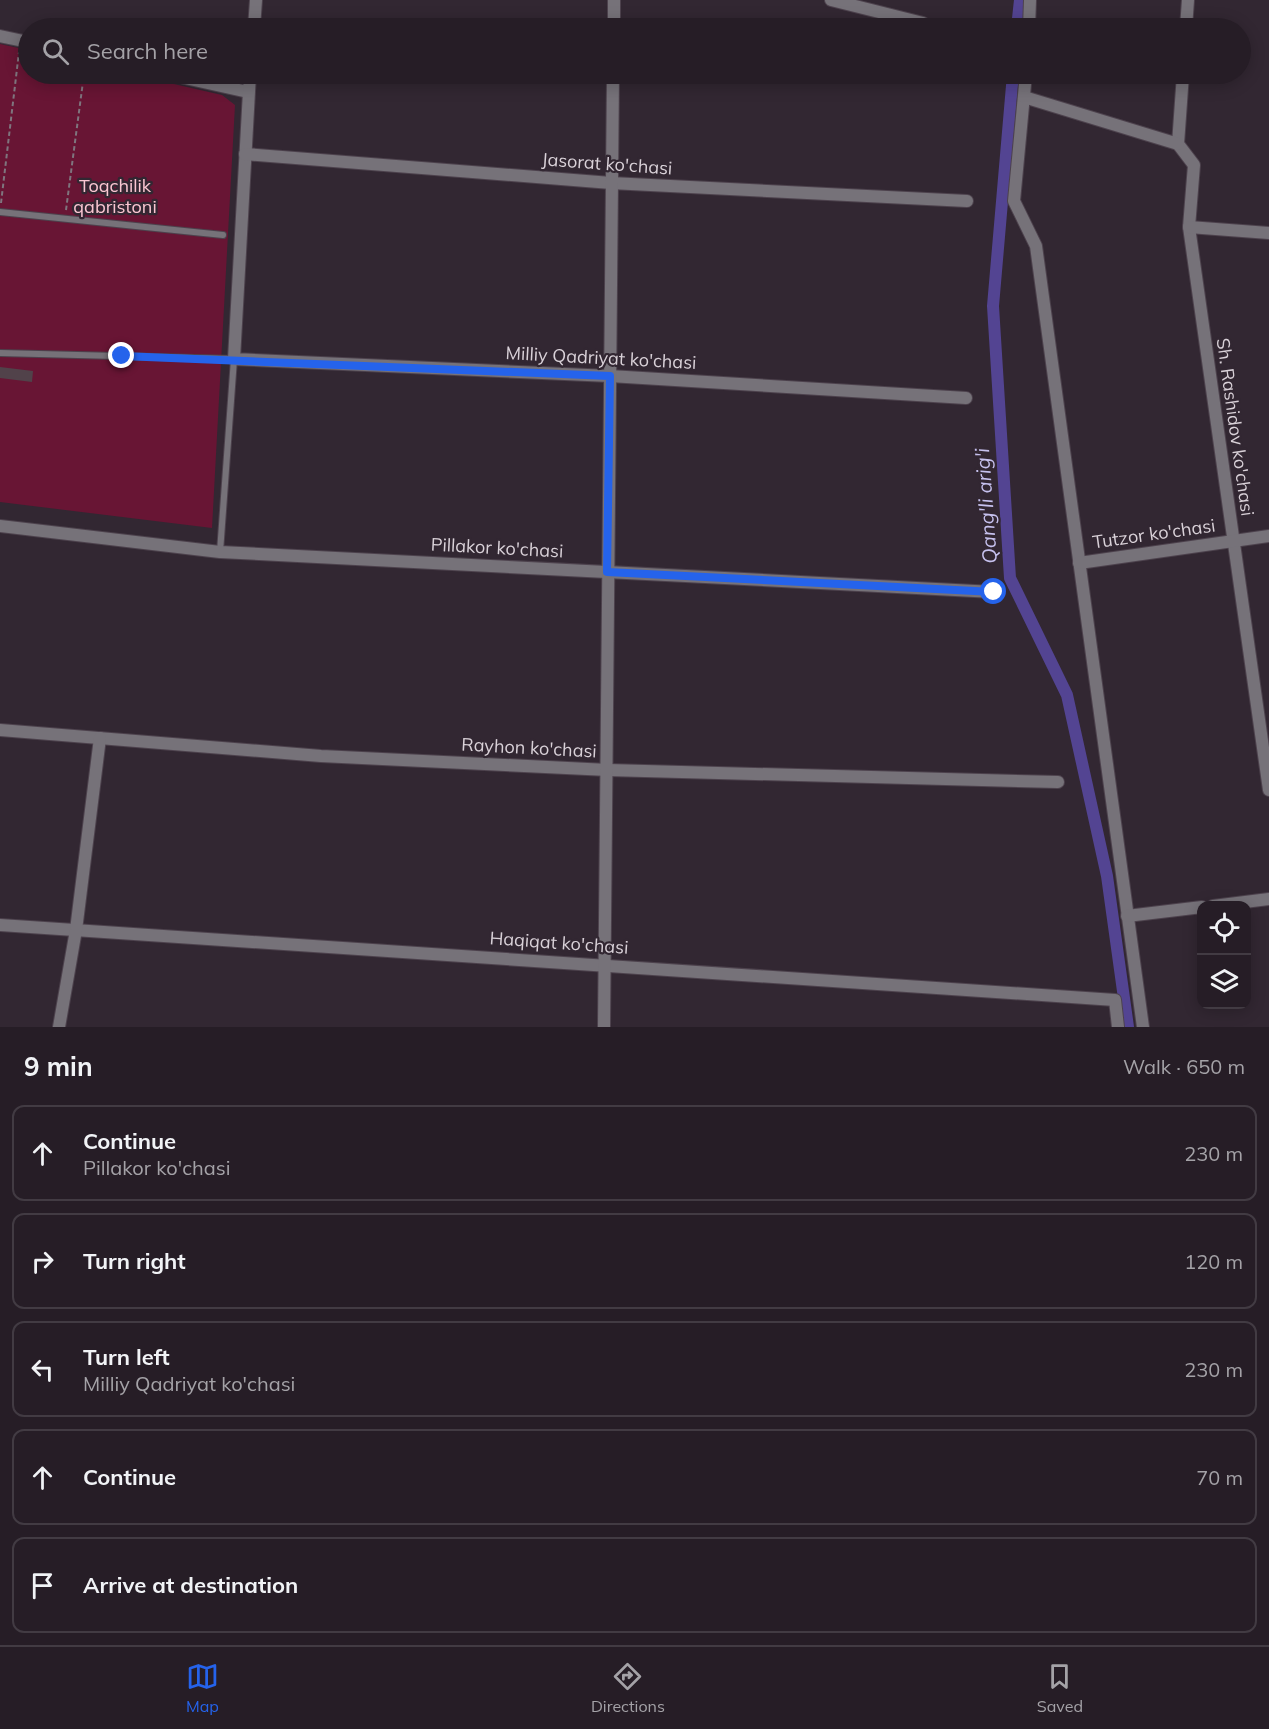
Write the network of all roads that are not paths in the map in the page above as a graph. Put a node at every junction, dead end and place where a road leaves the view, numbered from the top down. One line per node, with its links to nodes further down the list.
1 (256, 0): 6 (street)
2 (614, 0): 7 (street)
3 (831, 0): 8 (street)
4 (1030, 0): 9 (street)
5 (1188, 0): 10 (street)
6 (255, 18)
7 (614, 18)
8 (902, 18)
9 (1029, 18)
10 (1187, 18)
11 (0, 36): 12 (street)
12 (18, 40)
13 (212, 84): 18 (street)
14 (249, 84): 18 (street)
15 (613, 84): 22 (street)
16 (1025, 84): 19 (street)
17 (1182, 84): 20 (street)
18 (248, 92): 21 (street)
19 (1024, 97): 20 (street); 36 (street)
20 (1178, 144): 25 (street, Sh. Rashidov ko'chasi)
21 (245, 154): 22 (street, Jasorat ko'chasi); 29 (street)
22 (611, 183): 23 (street, Jasorat ko'chasi); 30 (street)
23 (967, 201)
24 (0, 211): 27 (lane)
25 (1189, 226): 26 (street); 34 (street, Sh. Rashidov ko'chasi)
26 (1269, 233)
27 (223, 235)
28 (0, 353): 29 (lane)
29 (234, 359): 30 (street, Milliy Qadriyat ko'chasi); 35 (lane)
30 (610, 376): 31 (street, Milliy Qadriyat ko'chasi); 37 (street)
31 (966, 398)
32 (0, 526): 35 (street, Pillakor ko'chasi)
33 (1269, 536): 34 (street, Tutzor ko'chasi)
34 (1233, 541): 36 (street, Tutzor ko'chasi); 43 (street, Sh. Rashidov ko'chasi)
35 (220, 552): 37 (street, Pillakor ko'chasi)
36 (1079, 562): 47 (street)
37 (607, 572): 38 (street, Pillakor ko'chasi); 41 (street)
38 (994, 592)
39 (0, 730): 40 (street, Rayhon ko'chasi)
40 (100, 738): 41 (street, Rayhon ko'chasi); 49 (street)
41 (608, 770): 42 (street, Rayhon ko'chasi); 50 (street)
42 (1058, 782)
43 (1269, 790)
44 (1269, 899): 45 (street)
45 (1251, 901)
46 (1197, 908): 47 (street)
47 (1128, 916): 54 (street)
48 (0, 925): 49 (street, Haqiqat ko'chasi)
49 (76, 930): 50 (street, Haqiqat ko'chasi); 51 (street)
50 (605, 964): 52 (street); 53 (street, Haqiqat ko'chasi)
51 (60, 1027)
52 (604, 1027)
53 (1118, 1027)
54 (1143, 1027)

